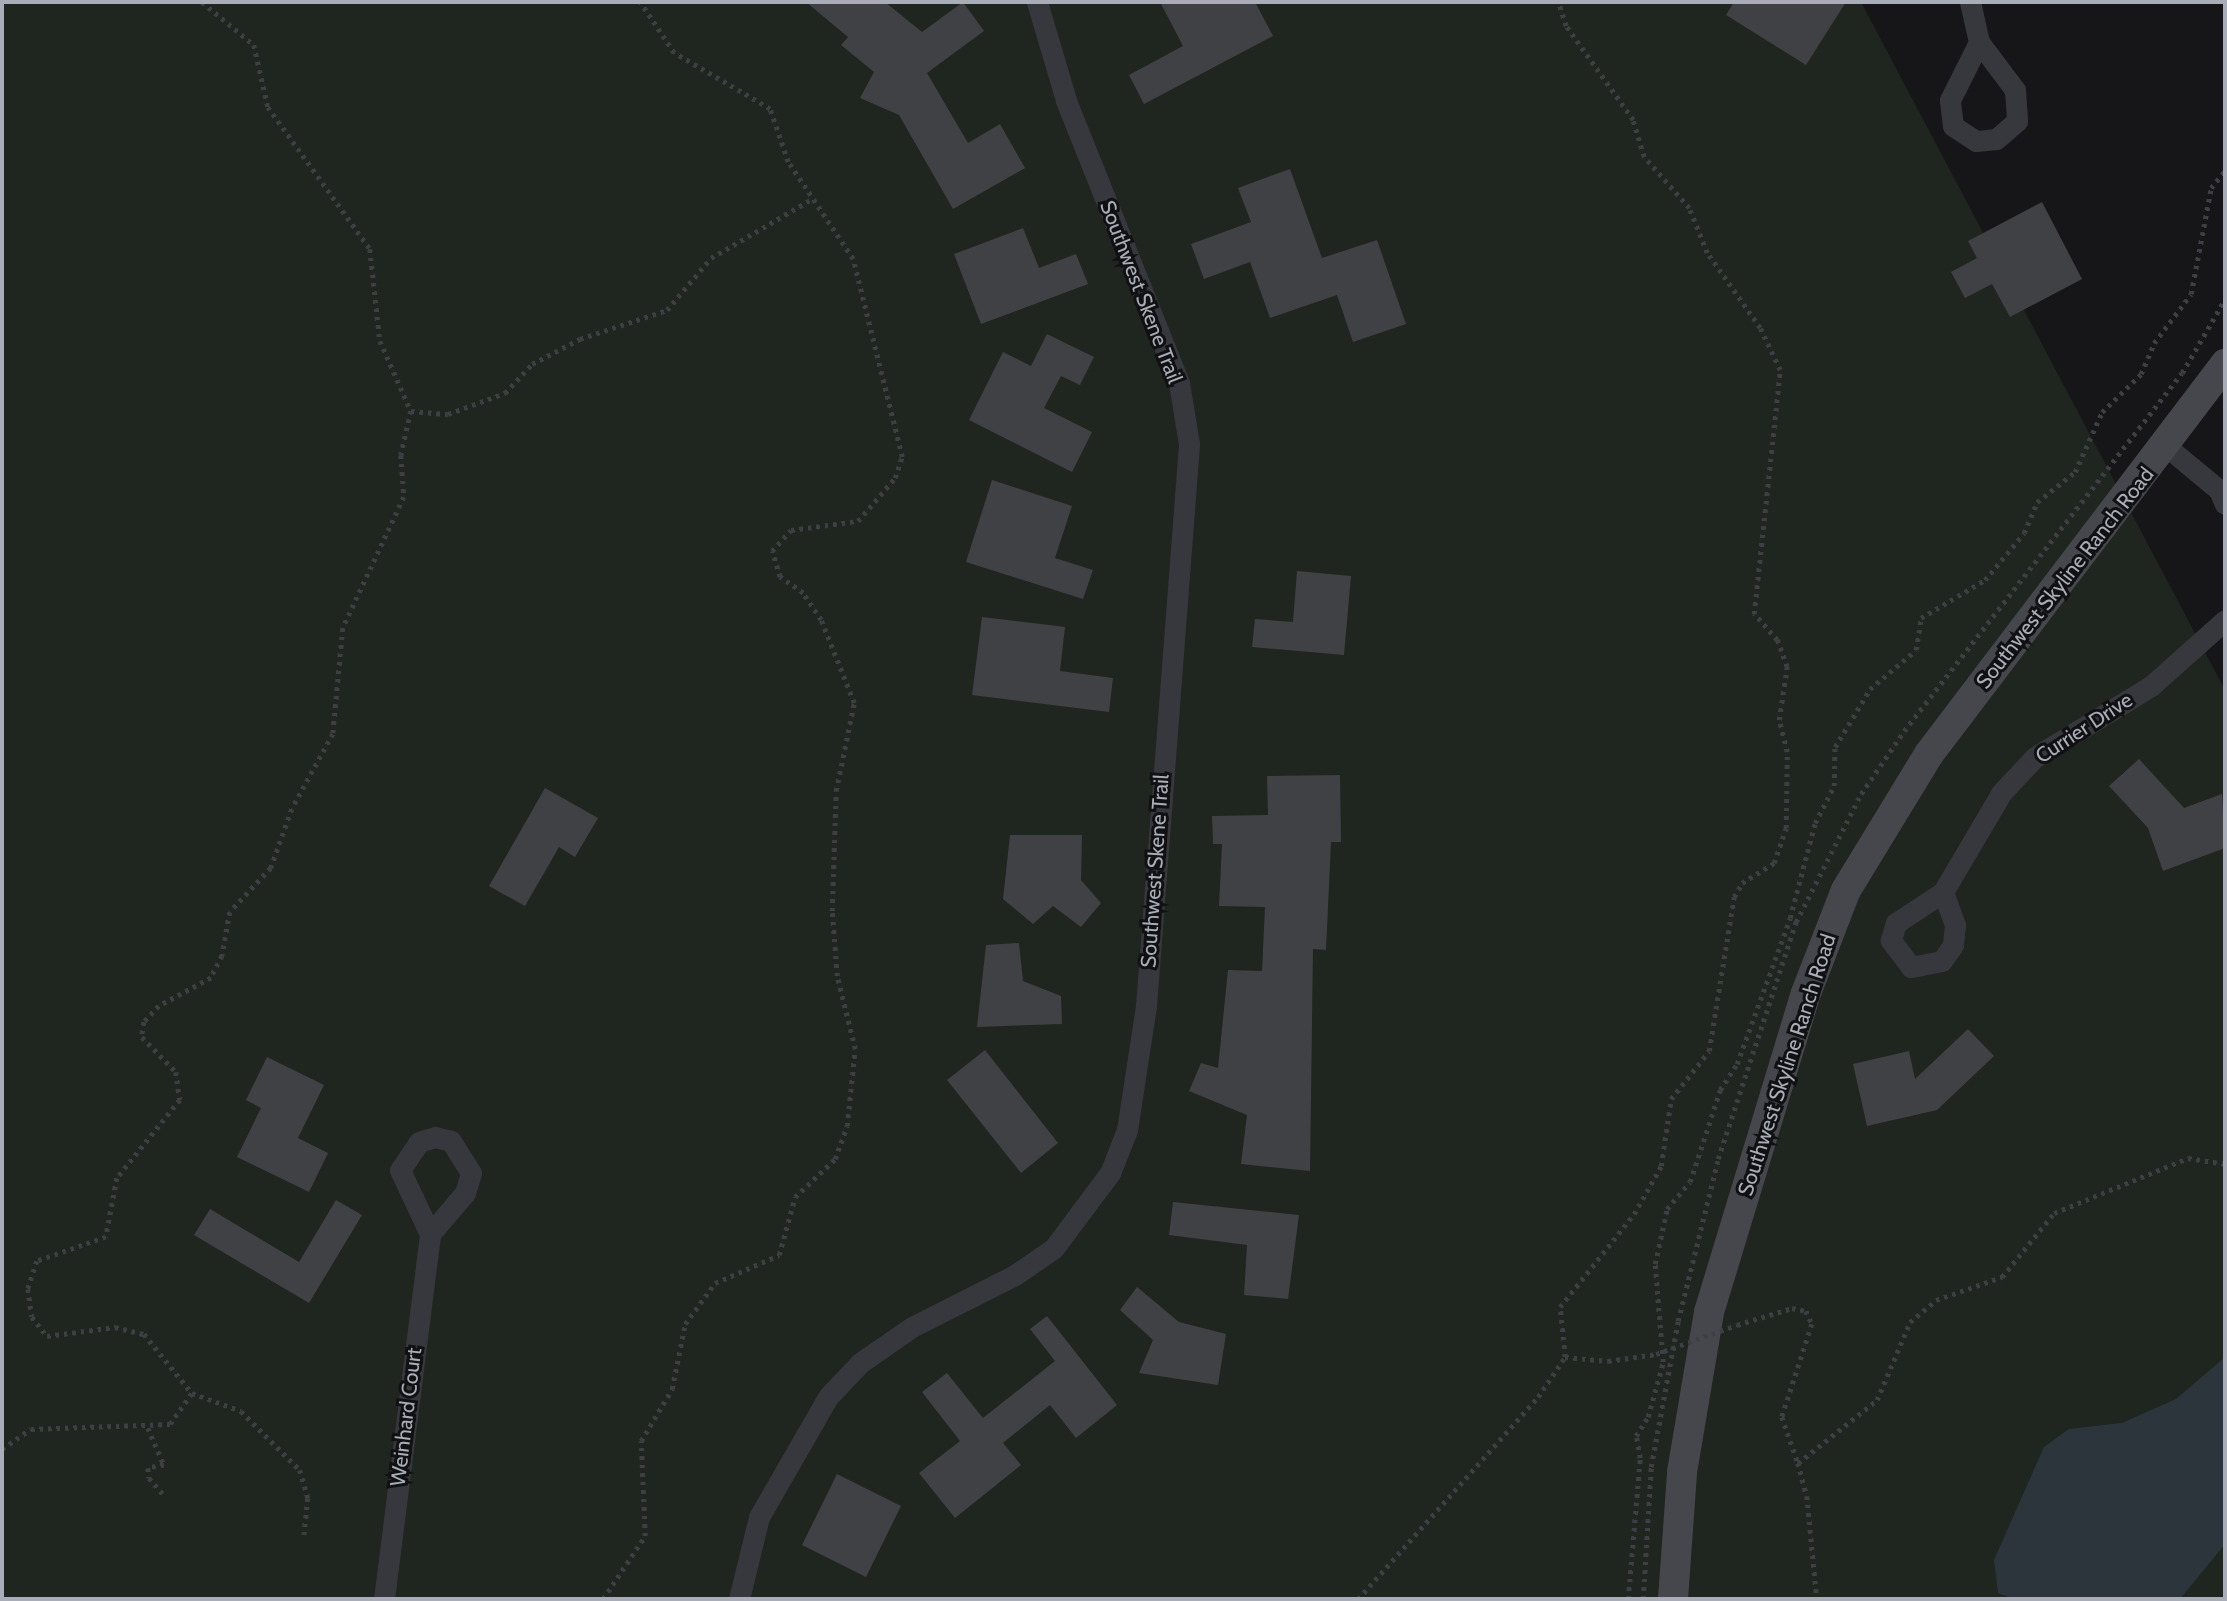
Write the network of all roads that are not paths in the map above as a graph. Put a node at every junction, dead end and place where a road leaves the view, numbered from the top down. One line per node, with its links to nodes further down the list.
1 (1037, 2): 12 (street, Southwest Skene Trail)
2 (1970, 2): 3 (street)
3 (1979, 42)
4 (2225, 363): 5 (street, Southwest Skyline Ranch Road)
5 (2166, 446): 6 (street); 10 (street, Southwest Skyline Ranch Road)
6 (2223, 495)
7 (2225, 620): 8 (street, Currier Drive)
8 (1943, 892)
9 (430, 1234): 11 (street, Weinhard Court)
10 (1678, 1550): 13 (street); 14 (street)
11 (384, 1599)
12 (739, 1599)
13 (1673, 1599)
14 (1690, 1599)

